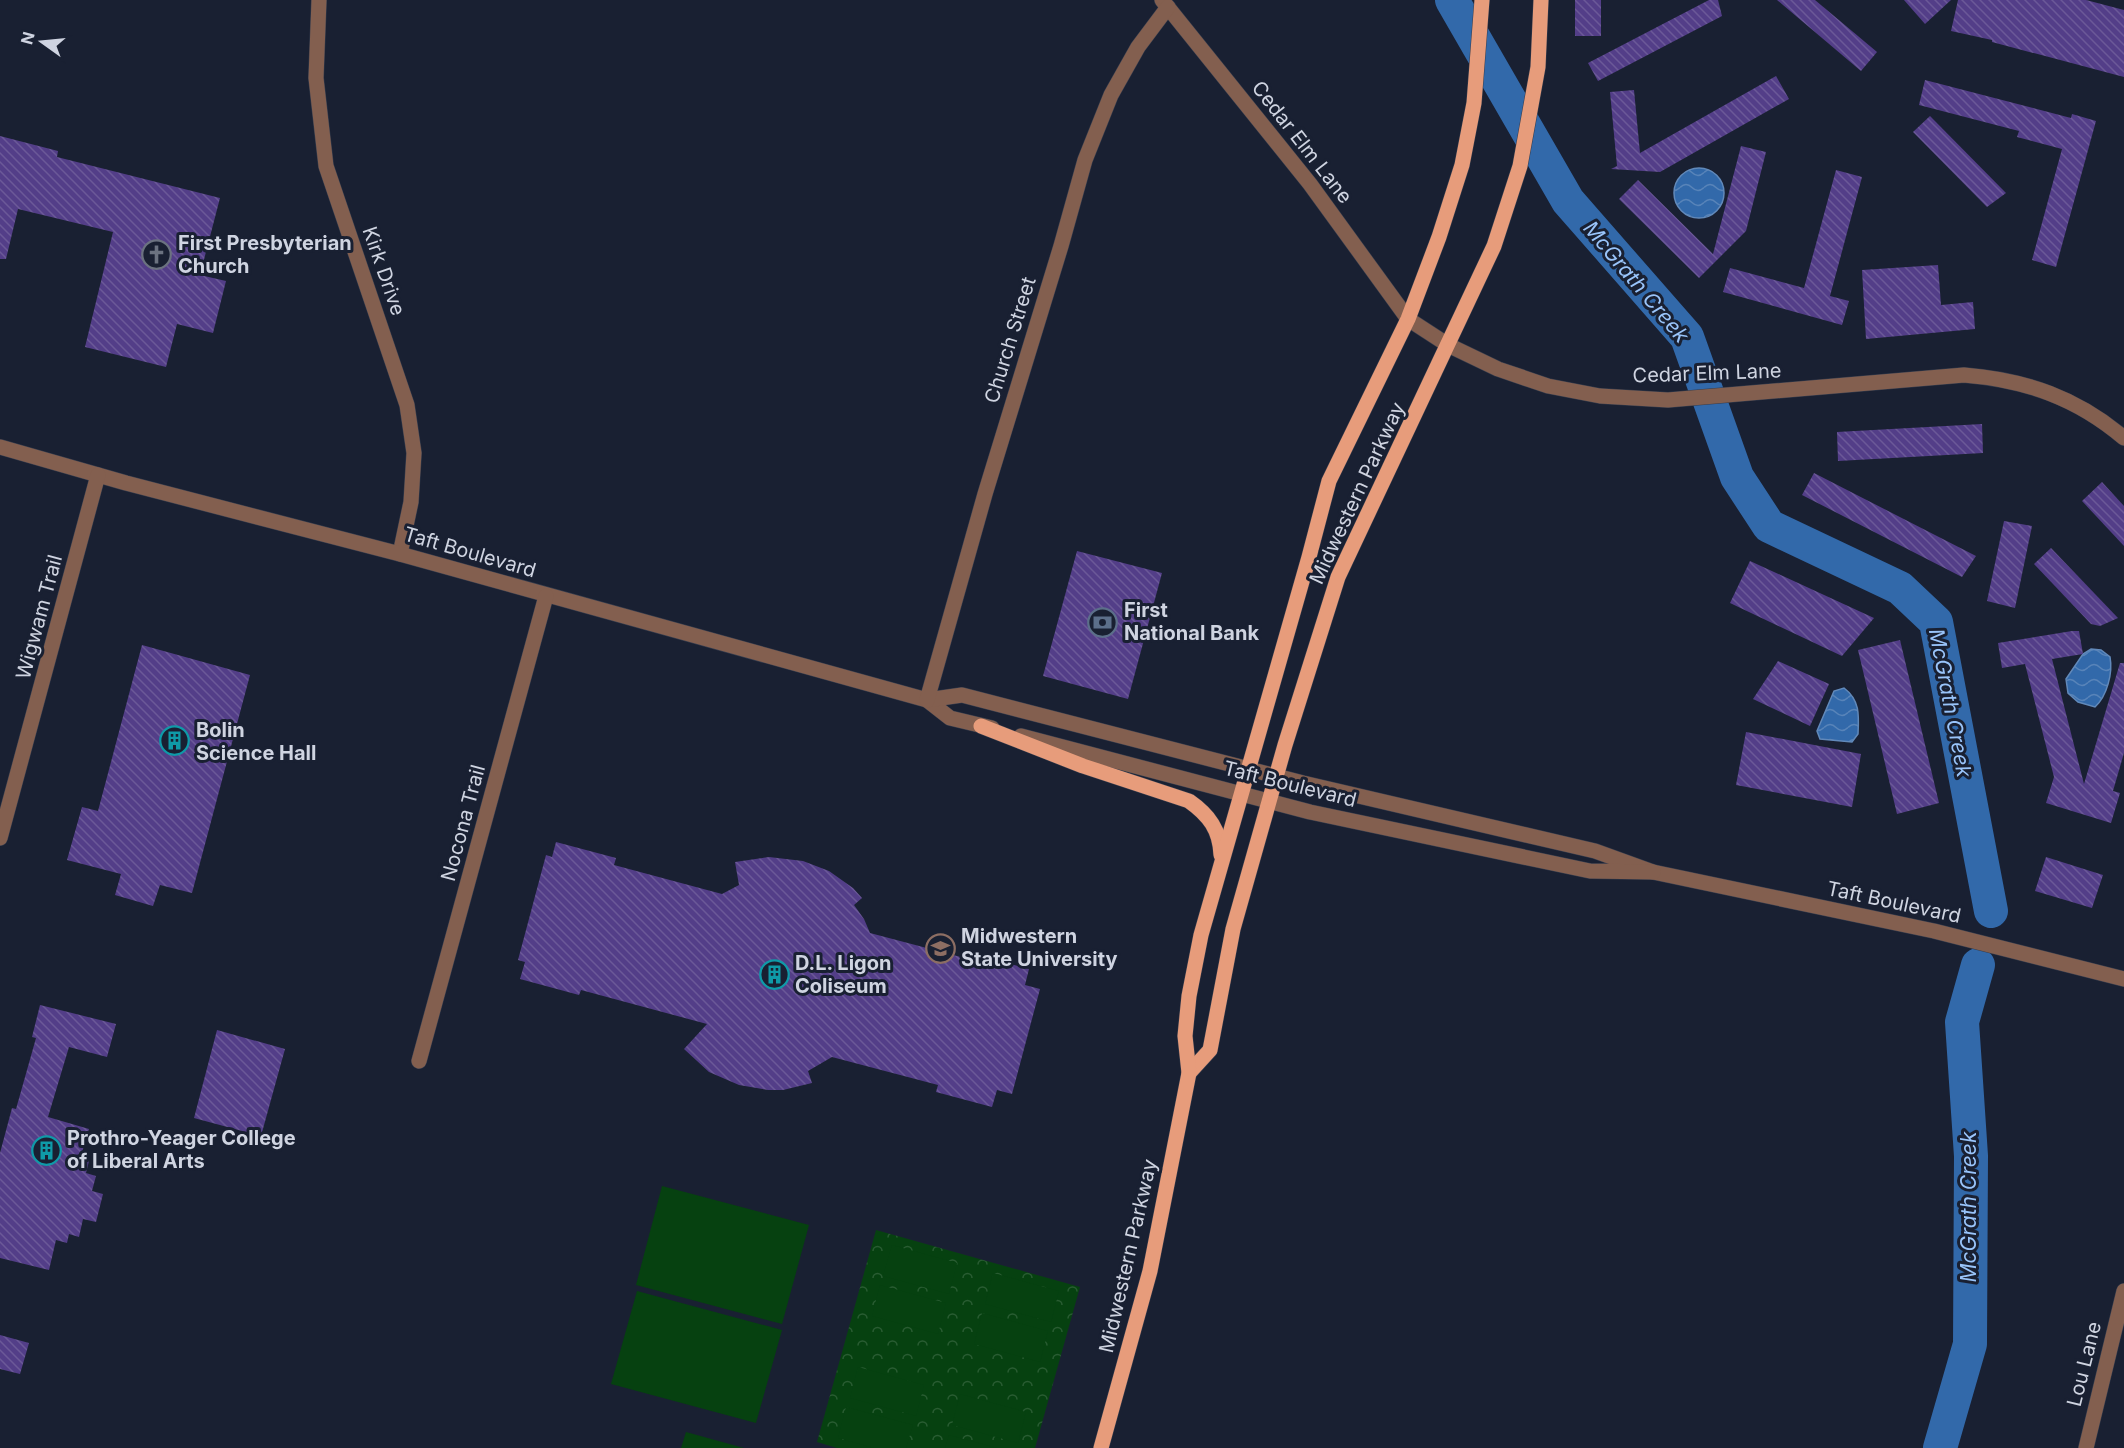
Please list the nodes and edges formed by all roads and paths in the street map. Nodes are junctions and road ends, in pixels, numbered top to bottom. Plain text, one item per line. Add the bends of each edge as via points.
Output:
1 (320, 0) edge
2 (1541, 0) edge
3 (1165, 3) edge
4 (1482, 8) edge
5 (1408, 319) junction
6 (1448, 345) junction
7 (2124, 438) edge
8 (0, 447) edge
9 (98, 475) junction
10 (400, 554) junction
11 (546, 596) junction
12 (927, 700) junction
13 (981, 726) junction
14 (1247, 769) junction
15 (1276, 776) junction
16 (1240, 793) junction
17 (1269, 801) junction
18 (0, 838) edge
19 (1221, 862) junction
20 (1653, 872) junction
21 (2124, 979) edge
22 (419, 1061) dead end
23 (1189, 1073) junction
24 (2124, 1291) edge
25 (1101, 1448) edge
26 (2085, 1448) edge

1 - 10 street, Kirk Drive via 316,78 326,166 407,405 414,453 411,502
2 - 6 main road, Midwestern Parkway via 1538,67 1520,166 1494,246
3 - 5 street, Cedar Elm Lane via 1310,184
3 - 12 street, Church Street via 1112,95 1085,160
4 - 5 main road, Midwestern Parkway via 1474,103 1461,165
5 - 6 street, Cedar Elm Lane
5 - 14 main road, Midwestern Parkway via 1329,481
6 - 7 street, Cedar Elm Lane via 1505,372 1548,386 1600,396 1690,399 1964,375 1988,377 2047,392 2077,406
6 - 15 main road, Midwestern Parkway via 1338,577
8 - 9 street, Taft Boulevard
9 - 10 street, Taft Boulevard
9 - 18 street, Wigwam Trail
10 - 11 street, Taft Boulevard
11 - 12 street, Taft Boulevard
11 - 22 street, Nocona Trail
12 - 13 street, Taft Boulevard via 950,717
12 - 14 street, Taft Boulevard via 962,695
13 - 16 street, Taft Boulevard
13 - 19 main road via 1189,801 1215,826
14 - 15 street, Taft Boulevard
14 - 16 main road, Midwestern Parkway
15 - 17 main road, Midwestern Parkway
15 - 20 street, Taft Boulevard via 1595,851
16 - 17 street, Taft Boulevard
16 - 19 main road, Midwestern Parkway
17 - 20 street, Taft Boulevard via 1590,871
17 - 23 main road, Midwestern Parkway via 1233,929 1210,1050
19 - 23 main road, Midwestern Parkway via 1189,996 1185,1036
20 - 21 street, Taft Boulevard via 1934,931
23 - 25 main road, Midwestern Parkway via 1150,1271
24 - 26 street, Lou Lane

